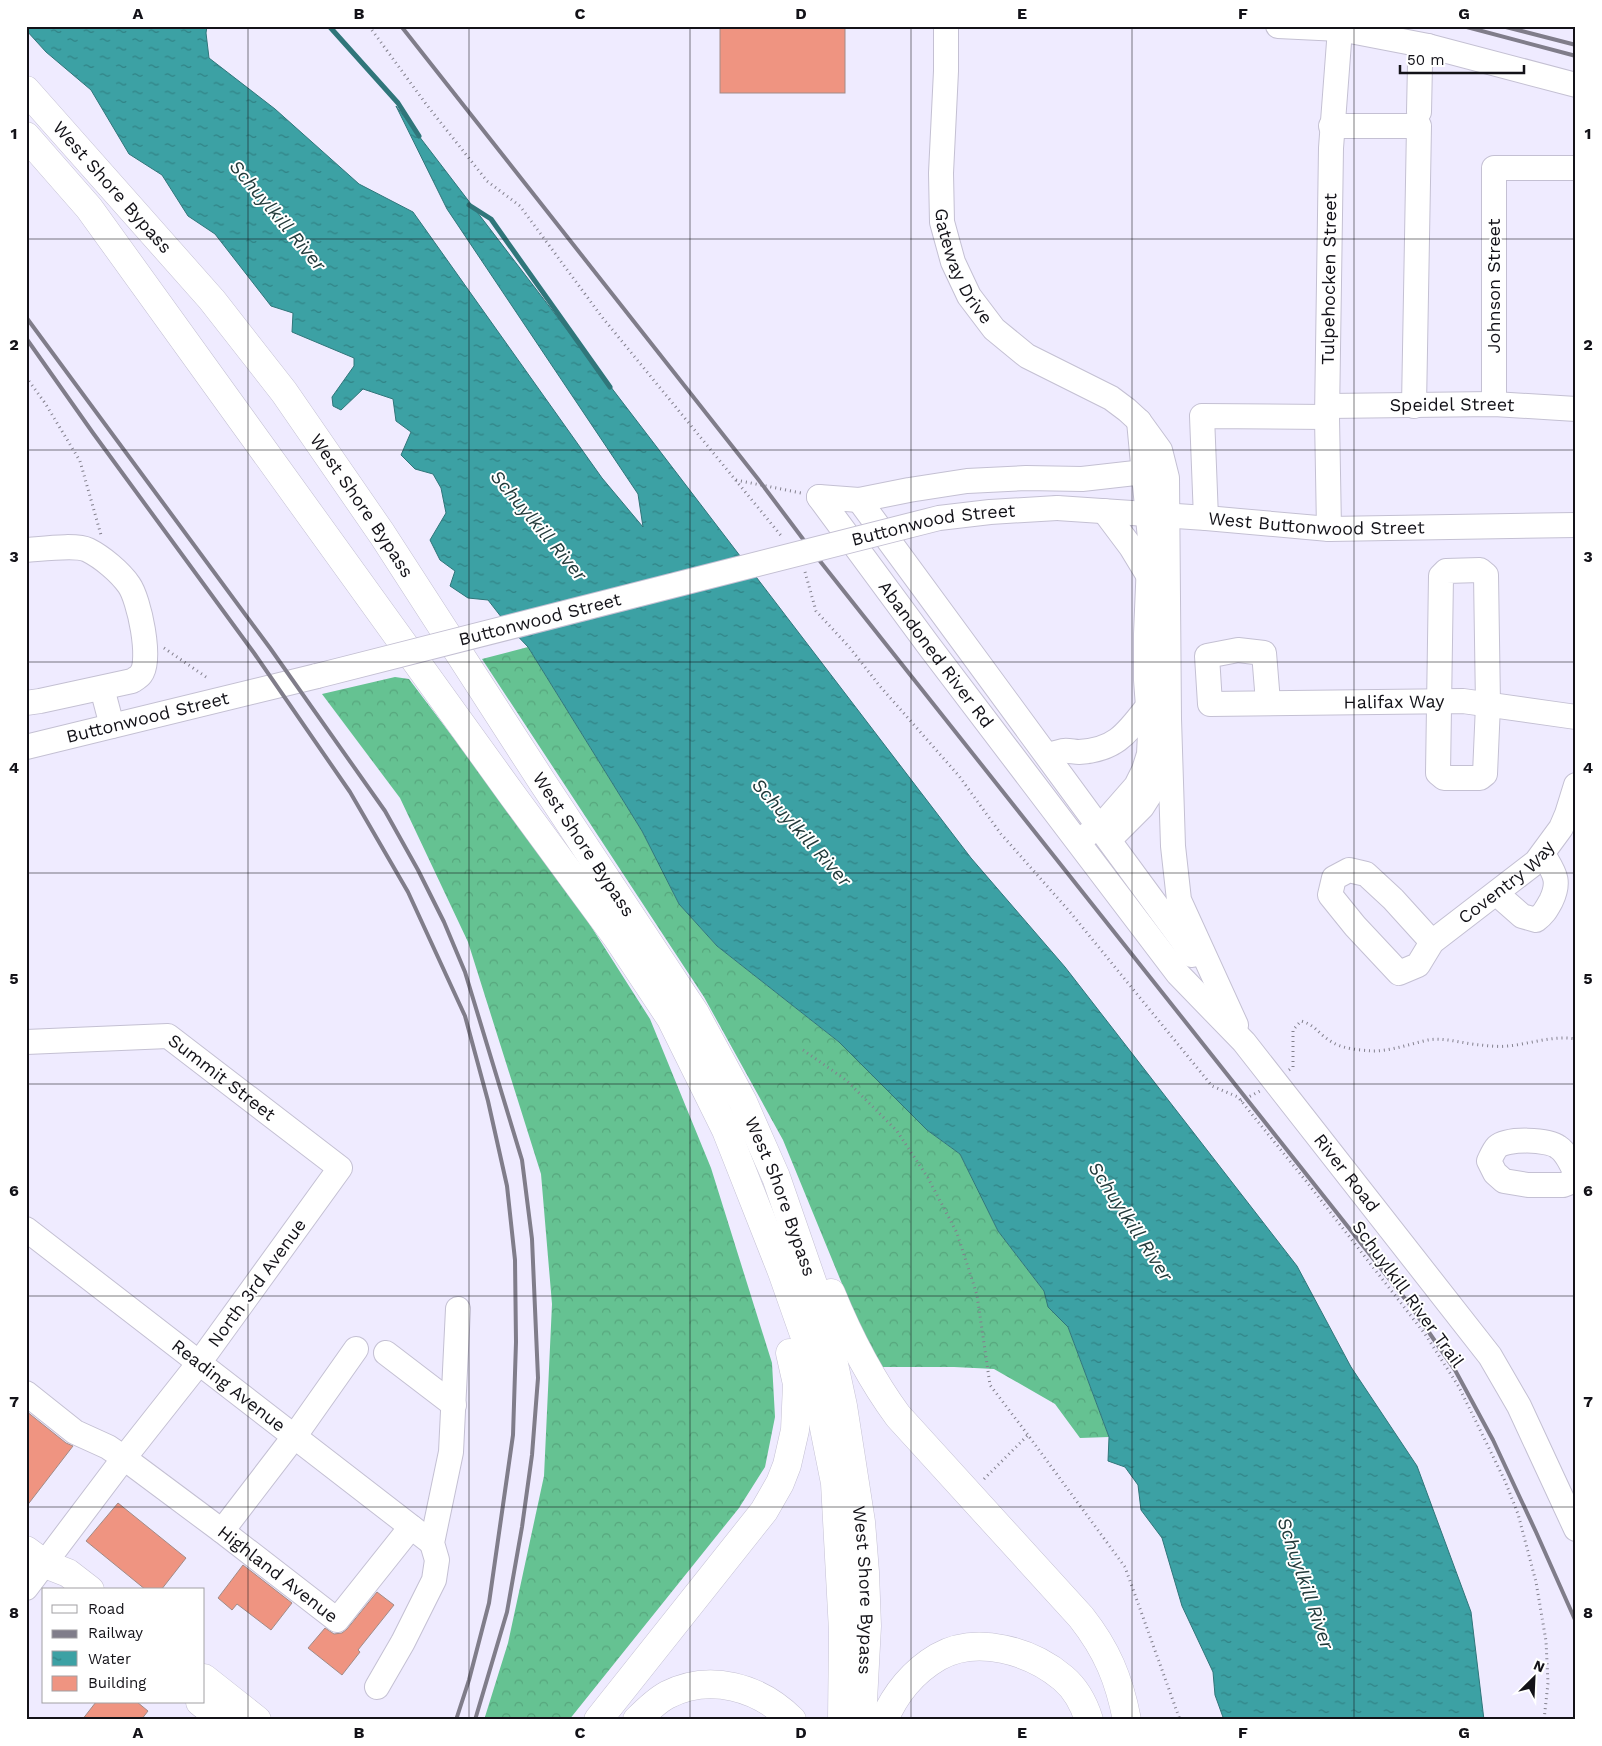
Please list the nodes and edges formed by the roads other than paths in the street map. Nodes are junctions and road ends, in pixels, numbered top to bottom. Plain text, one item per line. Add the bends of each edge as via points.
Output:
1 (946, 26) edge
2 (1278, 26) edge
3 (1340, 29) junction
4 (1428, 46) junction
5 (1576, 85) edge
6 (26, 90) edge
7 (1418, 112) dead end
8 (1331, 126) junction
9 (26, 136) edge
10 (1576, 168) edge
11 (1494, 404) junction
12 (1414, 406) junction
13 (1576, 409) edge
14 (1328, 412) junction
15 (1139, 421) junction
16 (1144, 472) junction
17 (859, 500) junction
18 (1057, 508) joint
19 (1104, 512) junction
20 (1157, 515) junction
21 (1202, 517) junction
22 (1576, 525) edge
23 (1330, 529) junction
24 (26, 550) edge
25 (1158, 571) junction
26 (102, 688) junction
27 (1439, 701) junction
28 (1268, 702) junction
29 (26, 703) edge
30 (1488, 705) junction
31 (1148, 706) junction
32 (1576, 717) edge
33 (112, 726) junction
34 (26, 747) edge
35 (1170, 750) junction
36 (1048, 755) junction
37 (1576, 785) edge
38 (1104, 832) junction
39 (1083, 849) junction
40 (1543, 854) junction
41 (1498, 894) junction
42 (1432, 942) junction
43 (26, 1042) edge
44 (1244, 1042) junction
45 (340, 1168) joint
46 (1576, 1174) edge
47 (1576, 1180) edge
48 (781, 1191) junction
49 (26, 1229) edge
50 (782, 1272) junction
51 (458, 1309) dead end
52 (356, 1349) dead end
53 (386, 1353) dead end
54 (199, 1363) junction
55 (26, 1393) edge
56 (454, 1405) junction
57 (294, 1437) junction
58 (124, 1458) junction
59 (410, 1527) junction
60 (1576, 1529) edge
61 (222, 1531) junction
62 (432, 1543) junction
63 (36, 1557) edge
64 (26, 1588) edge
65 (55, 1588) edge
66 (88, 1588) edge
67 (205, 1679) edge
68 (377, 1687) dead end
69 (205, 1704) edge
70 (240, 1717) edge
71 (598, 1720) edge
72 (637, 1720) edge
73 (792, 1720) edge
74 (842, 1720) edge
75 (862, 1720) edge
76 (884, 1720) edge
77 (1089, 1720) edge
78 (1127, 1720) edge

1 - 15 street, Gateway Drive via 942,222 953,262 969,296 994,329 1027,356 1111,398
2 - 3 street
3 - 4 street
3 - 8 street, Tulpehocken Street
4 - 5 street
4 - 7 street via 1420,64
6 - 48 main road, West Shore Bypass via 212,300 284,392 382,534 695,1013 743,1102
8 - 12 street via 1419,126
8 - 14 street, Tulpehocken Street
9 - 50 main road, West Shore Bypass via 89,208 618,939 671,1019 726,1130
10 - 11 street, Johnson Street via 1494,168
11 - 12 street, Speidel Street
11 - 13 street, Speidel Street
12 - 14 street, Speidel Street
14 - 21 street, Speidel Street via 1202,416
14 - 23 street, Tulpehocken Street
15 - 16 street
15 - 20 street, Gateway Drive via 1160,450 1167,478
16 - 17 street via 1082,479 967,481
16 - 20 street
17 - 36 street, Abandoned River Rd
17 - 39 street, Abandoned River Rd via 819,497
18 - 19 street, West Buttonwood Street
18 - 33 street, Buttonwood Street, bridge via 939,518
19 - 20 street, West Buttonwood Street
19 - 25 street via 1130,547
20 - 21 street, West Buttonwood Street
20 - 25 street
21 - 23 street, West Buttonwood Street
21 - 25 street
22 - 23 street, West Buttonwood Street
24 - 26 street via 86,549 111,566 129,584 136,597 144,635 141,674 132,681
25 - 31 street via 1146,634
25 - 35 street
26 - 29 street
26 - 33 street
27 - 28 street, Halifax Way
27 - 30 street, Halifax Way
27 - 30 street via 1438,773 1444,778 1480,778 1484,774
27 - 30 street via 1441,576 1446,570 1480,570 1486,575
28 - 28 street, Halifax Way via 1264,653 1238,650 1207,656 1210,704
30 - 32 street, Halifax Way
31 - 36 street via 1117,742 1099,749
31 - 38 street via 1149,754 1144,770
33 - 34 street, Buttonwood Street
35 - 38 street via 1142,806
35 - 44 street via 1173,846 1180,900
36 - 38 street, Abandoned River Rd
37 - 40 street, Coventry Way via 1567,814
38 - 39 street
38 - 44 street, Abandoned River Rd via 1182,940
39 - 44 street, River Road via 1178,974
40 - 41 street, Coventry Way
40 - 41 street via 1554,873 1557,888 1544,914 1536,920 1522,916
41 - 42 street, Coventry Way
42 - 42 street via 1418,965 1399,973 1330,895 1334,878 1350,870 1366,874
43 - 45 street, Summit Street via 168,1036
44 - 60 street, River Road via 1490,1356 1519,1406
45 - 54 street, North 3rd Avenue
46 - 47 street via 1558,1147 1541,1141 1509,1141 1497,1147 1489,1161 1504,1181 1563,1185
48 - 75 main road, West Shore Bypass via 823,1313 856,1488 867,1626
48 - 78 main road via 805,1230 845,1326 883,1395 898,1416 1093,1632 1115,1674
49 - 54 street, Reading Avenue
50 - 71 main road via 785,1326 797,1384 795,1430 780,1483 764,1511
50 - 74 main road, West Shore Bypass via 807,1343 835,1483 843,1631
51 - 56 street
52 - 57 street
53 - 56 street
54 - 57 street, Reading Avenue
54 - 58 street, North 3rd Avenue
55 - 58 street, Highland Avenue via 75,1432 108,1446
56 - 62 street via 451,1452
57 - 59 street, Reading Avenue
57 - 61 street
58 - 61 street, Highland Avenue
58 - 63 street, North 3rd Avenue
59 - 61 street, Highland Avenue via 337,1620
59 - 62 street, Reading Avenue
62 - 68 street via 437,1560 434,1580
63 - 64 street, North 3rd Avenue
63 - 65 main road
63 - 66 main road via 68,1572
67 - 70 main road
69 - 70 main road
72 - 73 main road via 668,1695 707,1684 748,1690 780,1708
76 - 77 main road via 895,1699 918,1673 943,1655 973,1648 1011,1650 1046,1666 1071,1686

